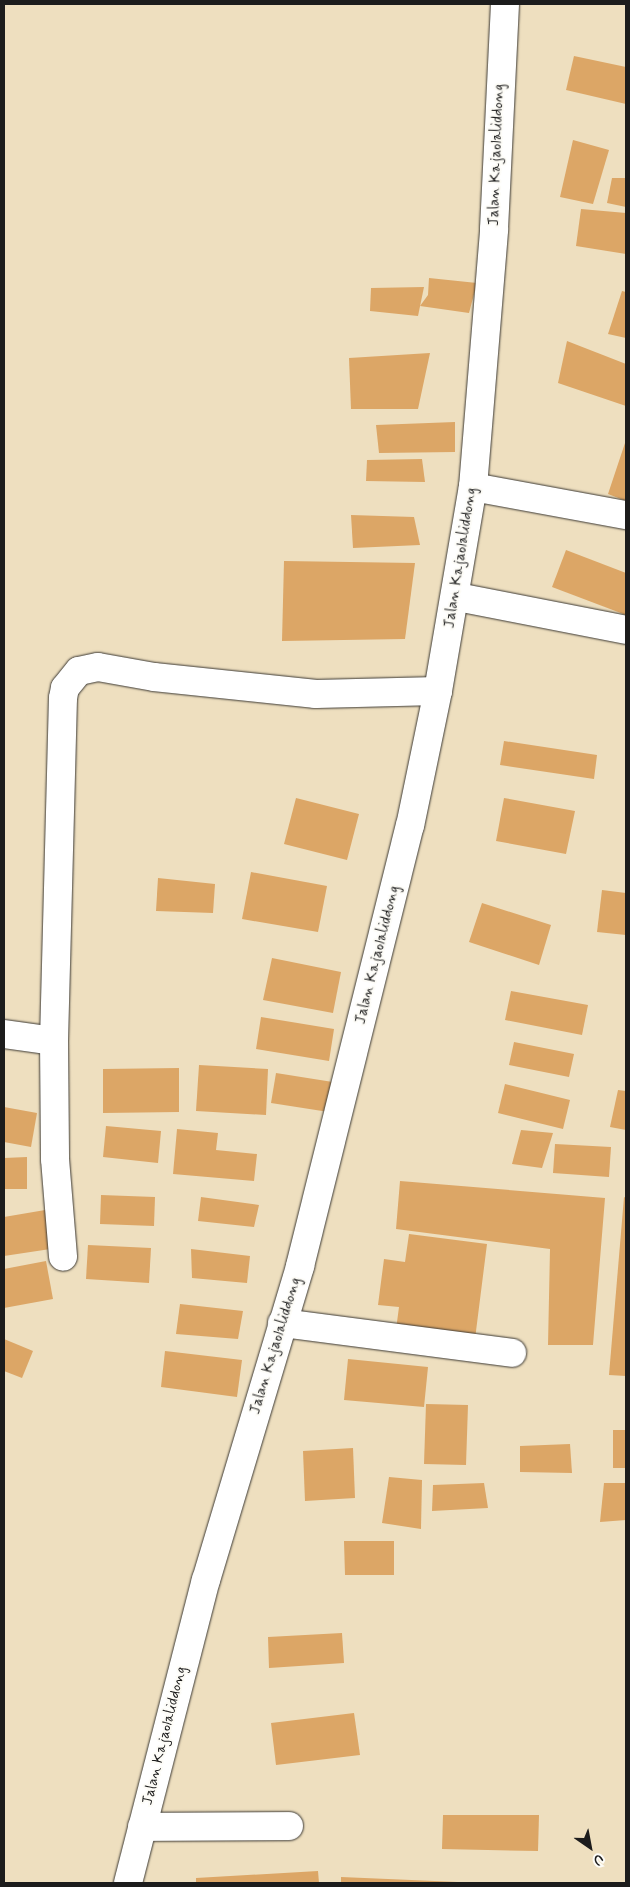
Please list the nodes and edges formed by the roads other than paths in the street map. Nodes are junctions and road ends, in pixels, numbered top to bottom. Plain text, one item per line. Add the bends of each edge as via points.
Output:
1 (504, 4) edge
2 (473, 487) junction
3 (626, 516) edge
4 (457, 597) junction
5 (626, 630) edge
6 (438, 691) junction
7 (4, 1034) edge
8 (54, 1040) junction
9 (64, 1257) dead end
10 (282, 1323) junction
11 (512, 1353) dead end
12 (289, 1826) dead end
13 (142, 1827) junction
14 (128, 1883) edge

1 - 2 street, Jalan Kajaolaliddong via 494,229
2 - 3 street
2 - 4 street, Jalan Kajaolaliddong
4 - 5 street
4 - 6 street, Jalan Kajaolaliddong
6 - 8 street via 297,692 98,667 79,671 63,698
6 - 10 street, Jalan Kajaolaliddong via 410,826 300,1266
7 - 8 street
8 - 9 street via 55,1159
10 - 11 street
10 - 13 street, Jalan Kajaolaliddong via 206,1580
12 - 13 street
13 - 14 street, Jalan Kajaolaliddong

